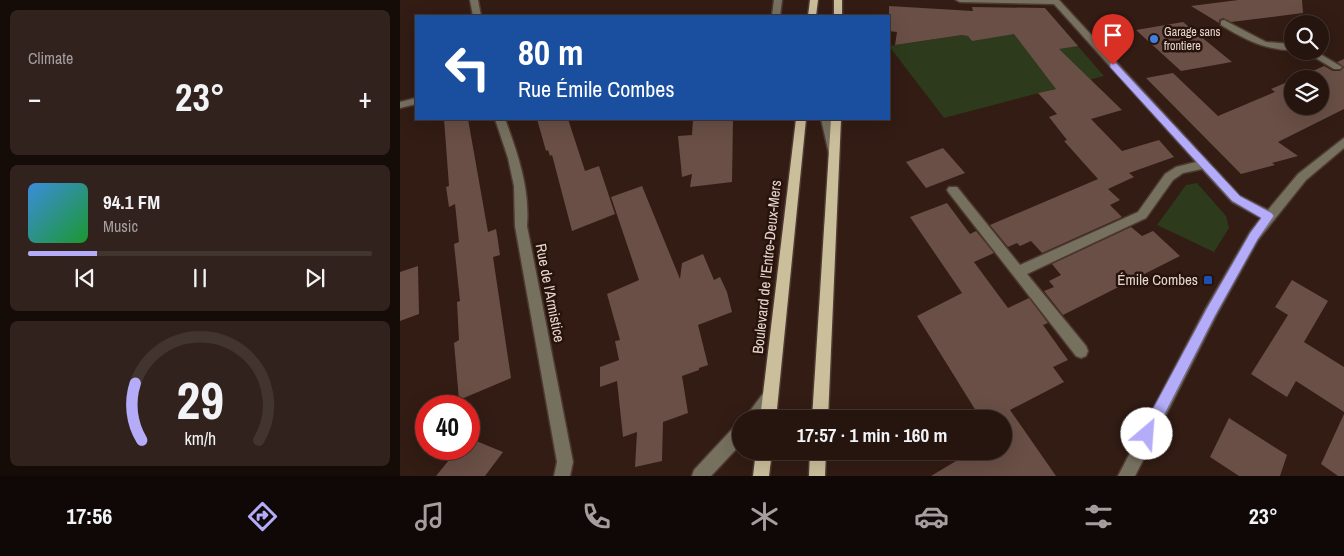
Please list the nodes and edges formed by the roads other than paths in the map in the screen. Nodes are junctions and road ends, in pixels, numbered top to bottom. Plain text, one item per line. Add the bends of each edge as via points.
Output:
1 (474, 0) edge
2 (778, 0) edge
3 (814, 0) edge
4 (838, 0) edge
5 (960, 0) edge
6 (1055, 1) edge
7 (477, 15) edge
8 (776, 15) edge
9 (812, 15) edge
10 (838, 15) edge
11 (1224, 22) dead end
12 (1284, 47) edge
13 (1324, 60) edge
14 (1337, 67) dead end
15 (415, 101) edge
16 (400, 105) edge
17 (500, 120) edge
18 (801, 120) edge
19 (826, 120) edge
20 (836, 120) edge
21 (1344, 142) edge
22 (834, 154) junction
23 (1204, 165) junction
24 (953, 190) dead end
25 (1268, 216) junction
26 (1018, 272) junction
27 (1081, 350) dead end
28 (770, 396) junction
29 (759, 410) edge
30 (769, 410) edge
31 (820, 410) edge
32 (732, 442) edge
33 (763, 460) edge
34 (818, 460) edge
35 (562, 476) edge
36 (700, 476) edge
37 (761, 476) edge
38 (817, 476) edge
39 (1126, 476) edge

1 - 7 street
2 - 8 street
3 - 9 main road
4 - 10 main road
5 - 6 street
6 - 23 street
11 - 12 street via 1256,42
13 - 14 street
15 - 16 street
17 - 35 street, Rue de l'Armistice via 507,135 524,209 521,226 565,462
18 - 28 main road, Boulevard de l'Entre-Deux-Mers
19 - 22 street
20 - 22 main road
21 - 25 street via 1302,177
22 - 31 main road
23 - 25 street via 1236,199
23 - 26 street via 1174,173 1142,214
24 - 26 street
25 - 39 street via 1211,312
26 - 27 street
28 - 29 street
28 - 30 main road, Boulevard de l'Entre-Deux-Mers
32 - 36 street
33 - 37 main road
34 - 38 main road

